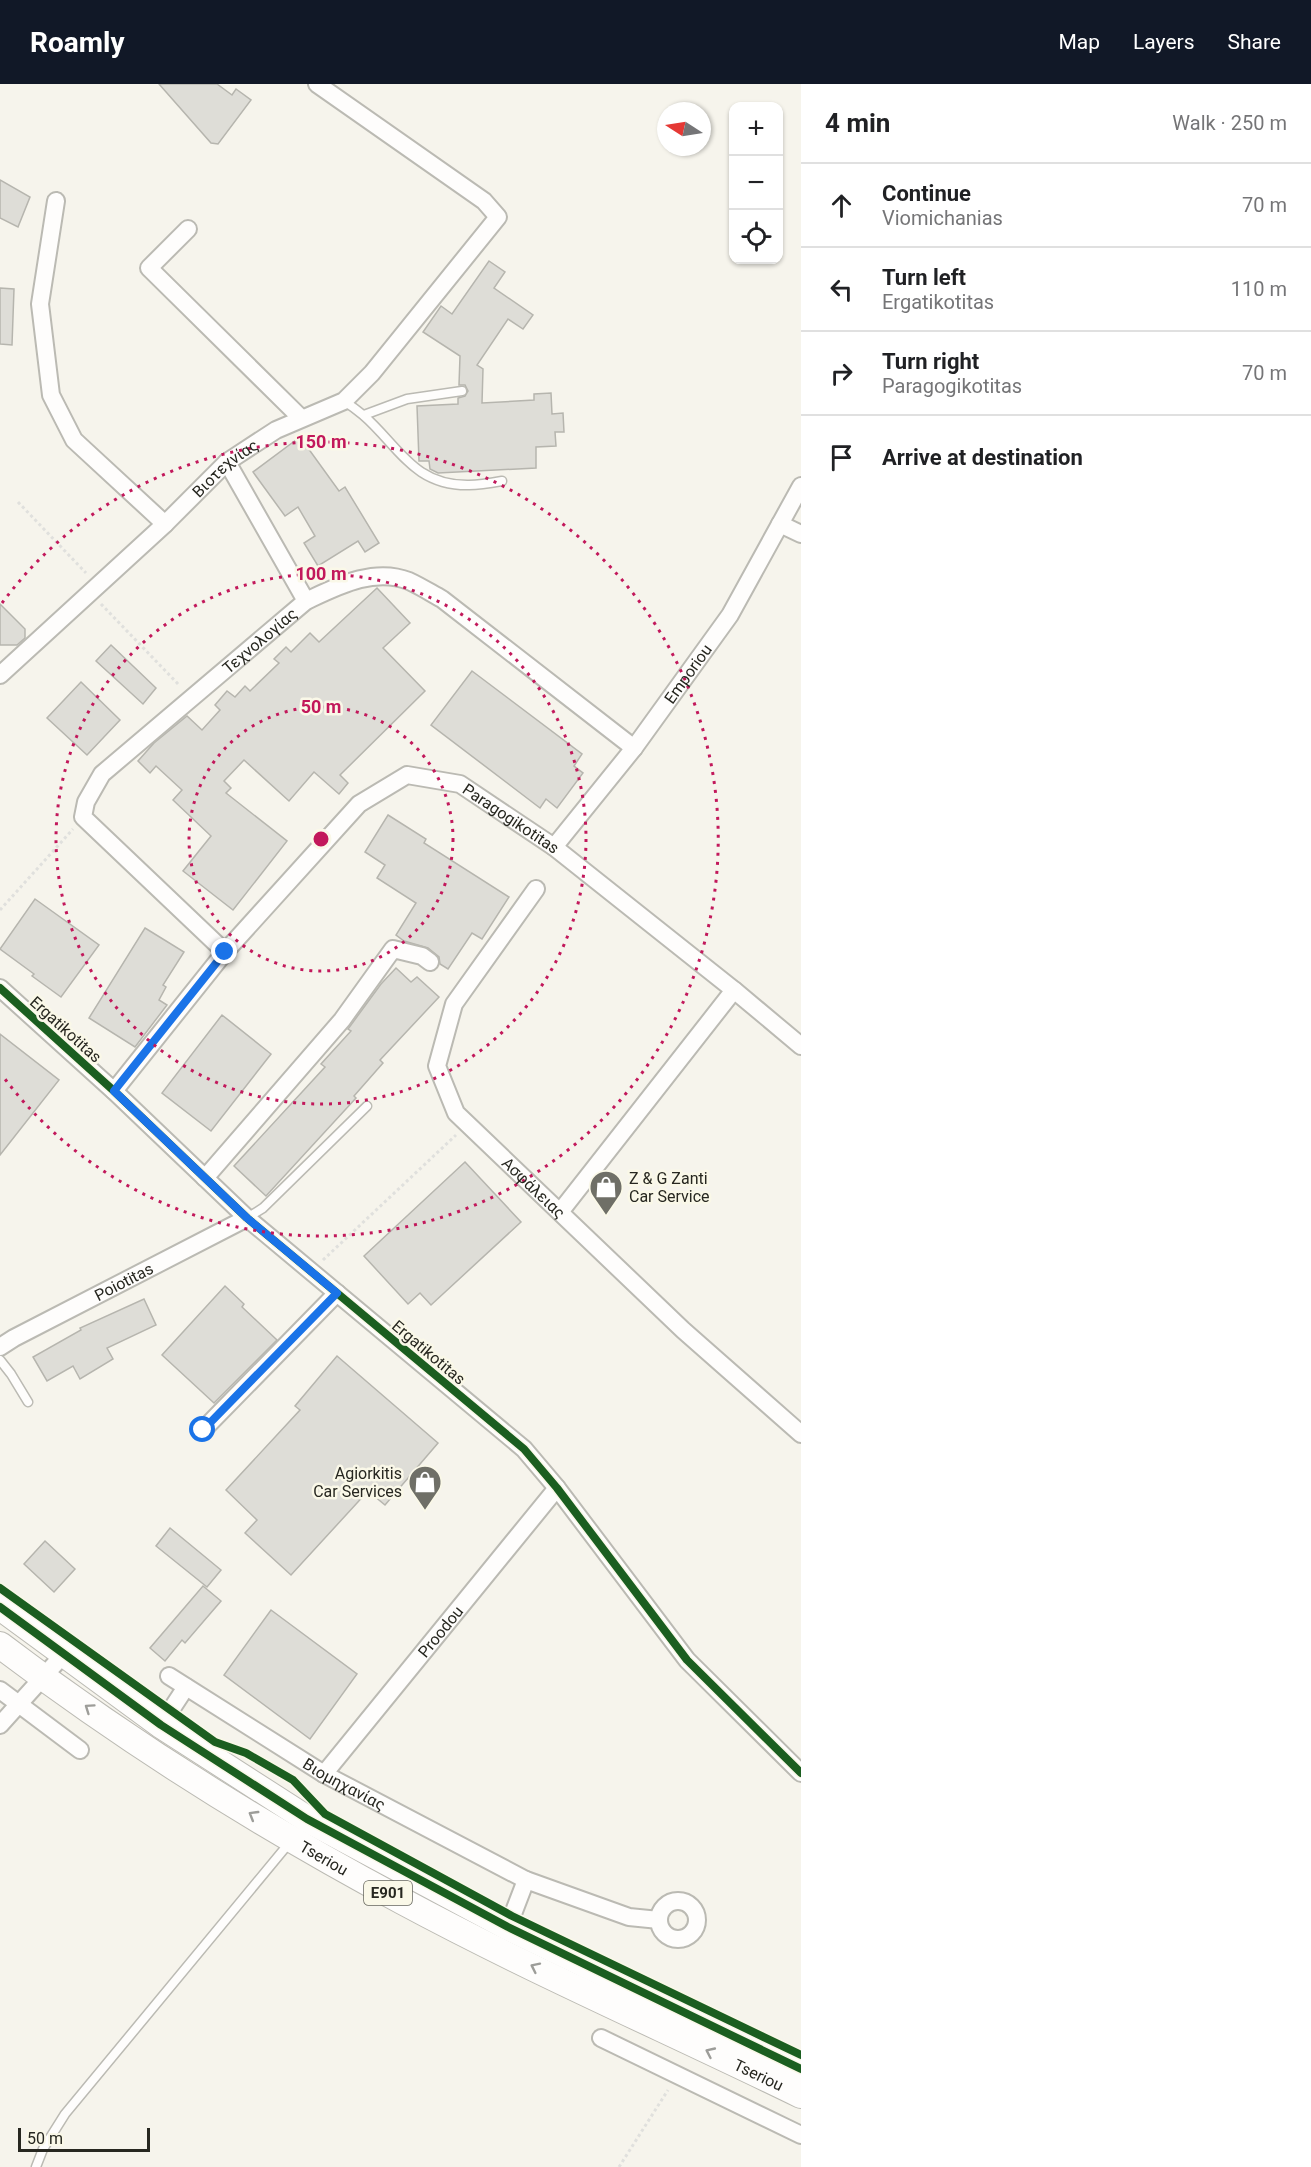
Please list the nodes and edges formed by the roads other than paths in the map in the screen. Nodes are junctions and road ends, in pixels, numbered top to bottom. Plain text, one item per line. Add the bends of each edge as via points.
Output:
1 (317, 84) edge
2 (56, 201) dead end
3 (188, 229) dead end
4 (462, 391) dead end
5 (344, 401) junction
6 (364, 415) junction
7 (301, 418) junction
8 (227, 462) junction
9 (502, 481) dead end
10 (801, 486) edge
11 (165, 524) junction
12 (780, 524) junction
13 (801, 534) edge
14 (306, 601) junction
15 (0, 675) edge
16 (634, 748) junction
17 (554, 847) junction
18 (536, 889) dead end
19 (225, 952) junction
20 (430, 962) dead end
21 (0, 988) edge
22 (734, 990) junction
23 (801, 1046) edge
24 (114, 1091) junction
25 (368, 1106) dead end
26 (205, 1178) junction
27 (560, 1212) junction
28 (247, 1218) junction
29 (337, 1293) junction
30 (0, 1347) edge
31 (0, 1360) edge
32 (28, 1402) dead end
33 (203, 1430) dead end
34 (801, 1434) edge
35 (557, 1488) junction
36 (0, 1607) edge
37 (0, 1645) edge
38 (63, 1655) junction
39 (169, 1676) dead end
40 (44, 1677) junction
41 (186, 1687) junction
42 (0, 1690) edge
43 (19, 1704) junction
44 (0, 1725) edge
45 (161, 1725) junction
46 (80, 1750) dead end
47 (801, 1773) edge
48 (324, 1774) junction
49 (293, 1839) junction
50 (526, 1880) junction
51 (659, 1920) dead end
52 (508, 1927) junction
53 (601, 2038) dead end
54 (801, 2069) edge
55 (801, 2095) edge
56 (801, 2135) edge
57 (36, 2167) edge

1 - 5 street, Βιοτεχνίας via 484,201 498,217 372,373
2 - 11 street via 40,304 51,395 74,440
3 - 7 street via 149,268
4 - 6 lane via 407,399
5 - 6 lane
5 - 7 street, Βιοτεχνίας
6 - 9 lane via 402,458 427,475 453,484
7 - 8 street, Βιοτεχνίας
8 - 11 street, Βιοτεχνίας
8 - 14 street
10 - 12 street, Emporiou
11 - 15 street, Βιοτεχνίας
12 - 13 street
12 - 16 street, Emporiou via 730,615
14 - 16 street, Τεχνολογίας via 340,585 378,575 408,581 442,599
14 - 19 street, Τεχνολογίας via 102,774 86,802 83,817
16 - 17 street, Emporiou
17 - 19 street, Paragogikotitas via 460,783 407,775 359,804
17 - 22 street, Paragogikotitas
18 - 27 street, Ασφάλειας via 454,1004 437,1066 456,1113
19 - 24 street, Paragogikotitas
20 - 26 street via 422,956 393,949 342,1020
21 - 24 street, Ergatikotitas
22 - 23 street, Paragogikotitas
22 - 27 street
24 - 26 street, Ergatikotitas
25 - 28 lane via 263,1208
26 - 28 street, Ergatikotitas
27 - 34 street, Ασφάλειας via 683,1330
28 - 29 street, Ergatikotitas
28 - 30 street, Poiotitas
29 - 33 street
29 - 35 street, Ergatikotitas via 524,1449
31 - 32 lane
35 - 47 street, Ergatikotitas via 687,1660
35 - 48 street, Proodou
36 - 38 main road, Tseriou / E901
37 - 40 main road, Tseriou / E901
38 - 40 street
38 - 45 main road, Tseriou / E901
39 - 41 street, Βιομηχανίας
40 - 43 street
49 -> 40 main road, Tseriou / E901 via 145,1747
41 - 45 street
41 - 48 street, Βιομηχανίας
42 - 43 street
43 - 44 street
43 - 46 street
45 - 52 main road, Tseriou / E901 via 307,1819
48 - 50 street, Βιομηχανίας
55 -> 49 main road, Tseriou / E901 via 402,1901
49 - 57 lane via 65,2114
50 - 51 street, Βιομηχανίας via 629,1917
50 - 52 street
52 - 54 main road, Tseriou / E901
53 - 56 street

